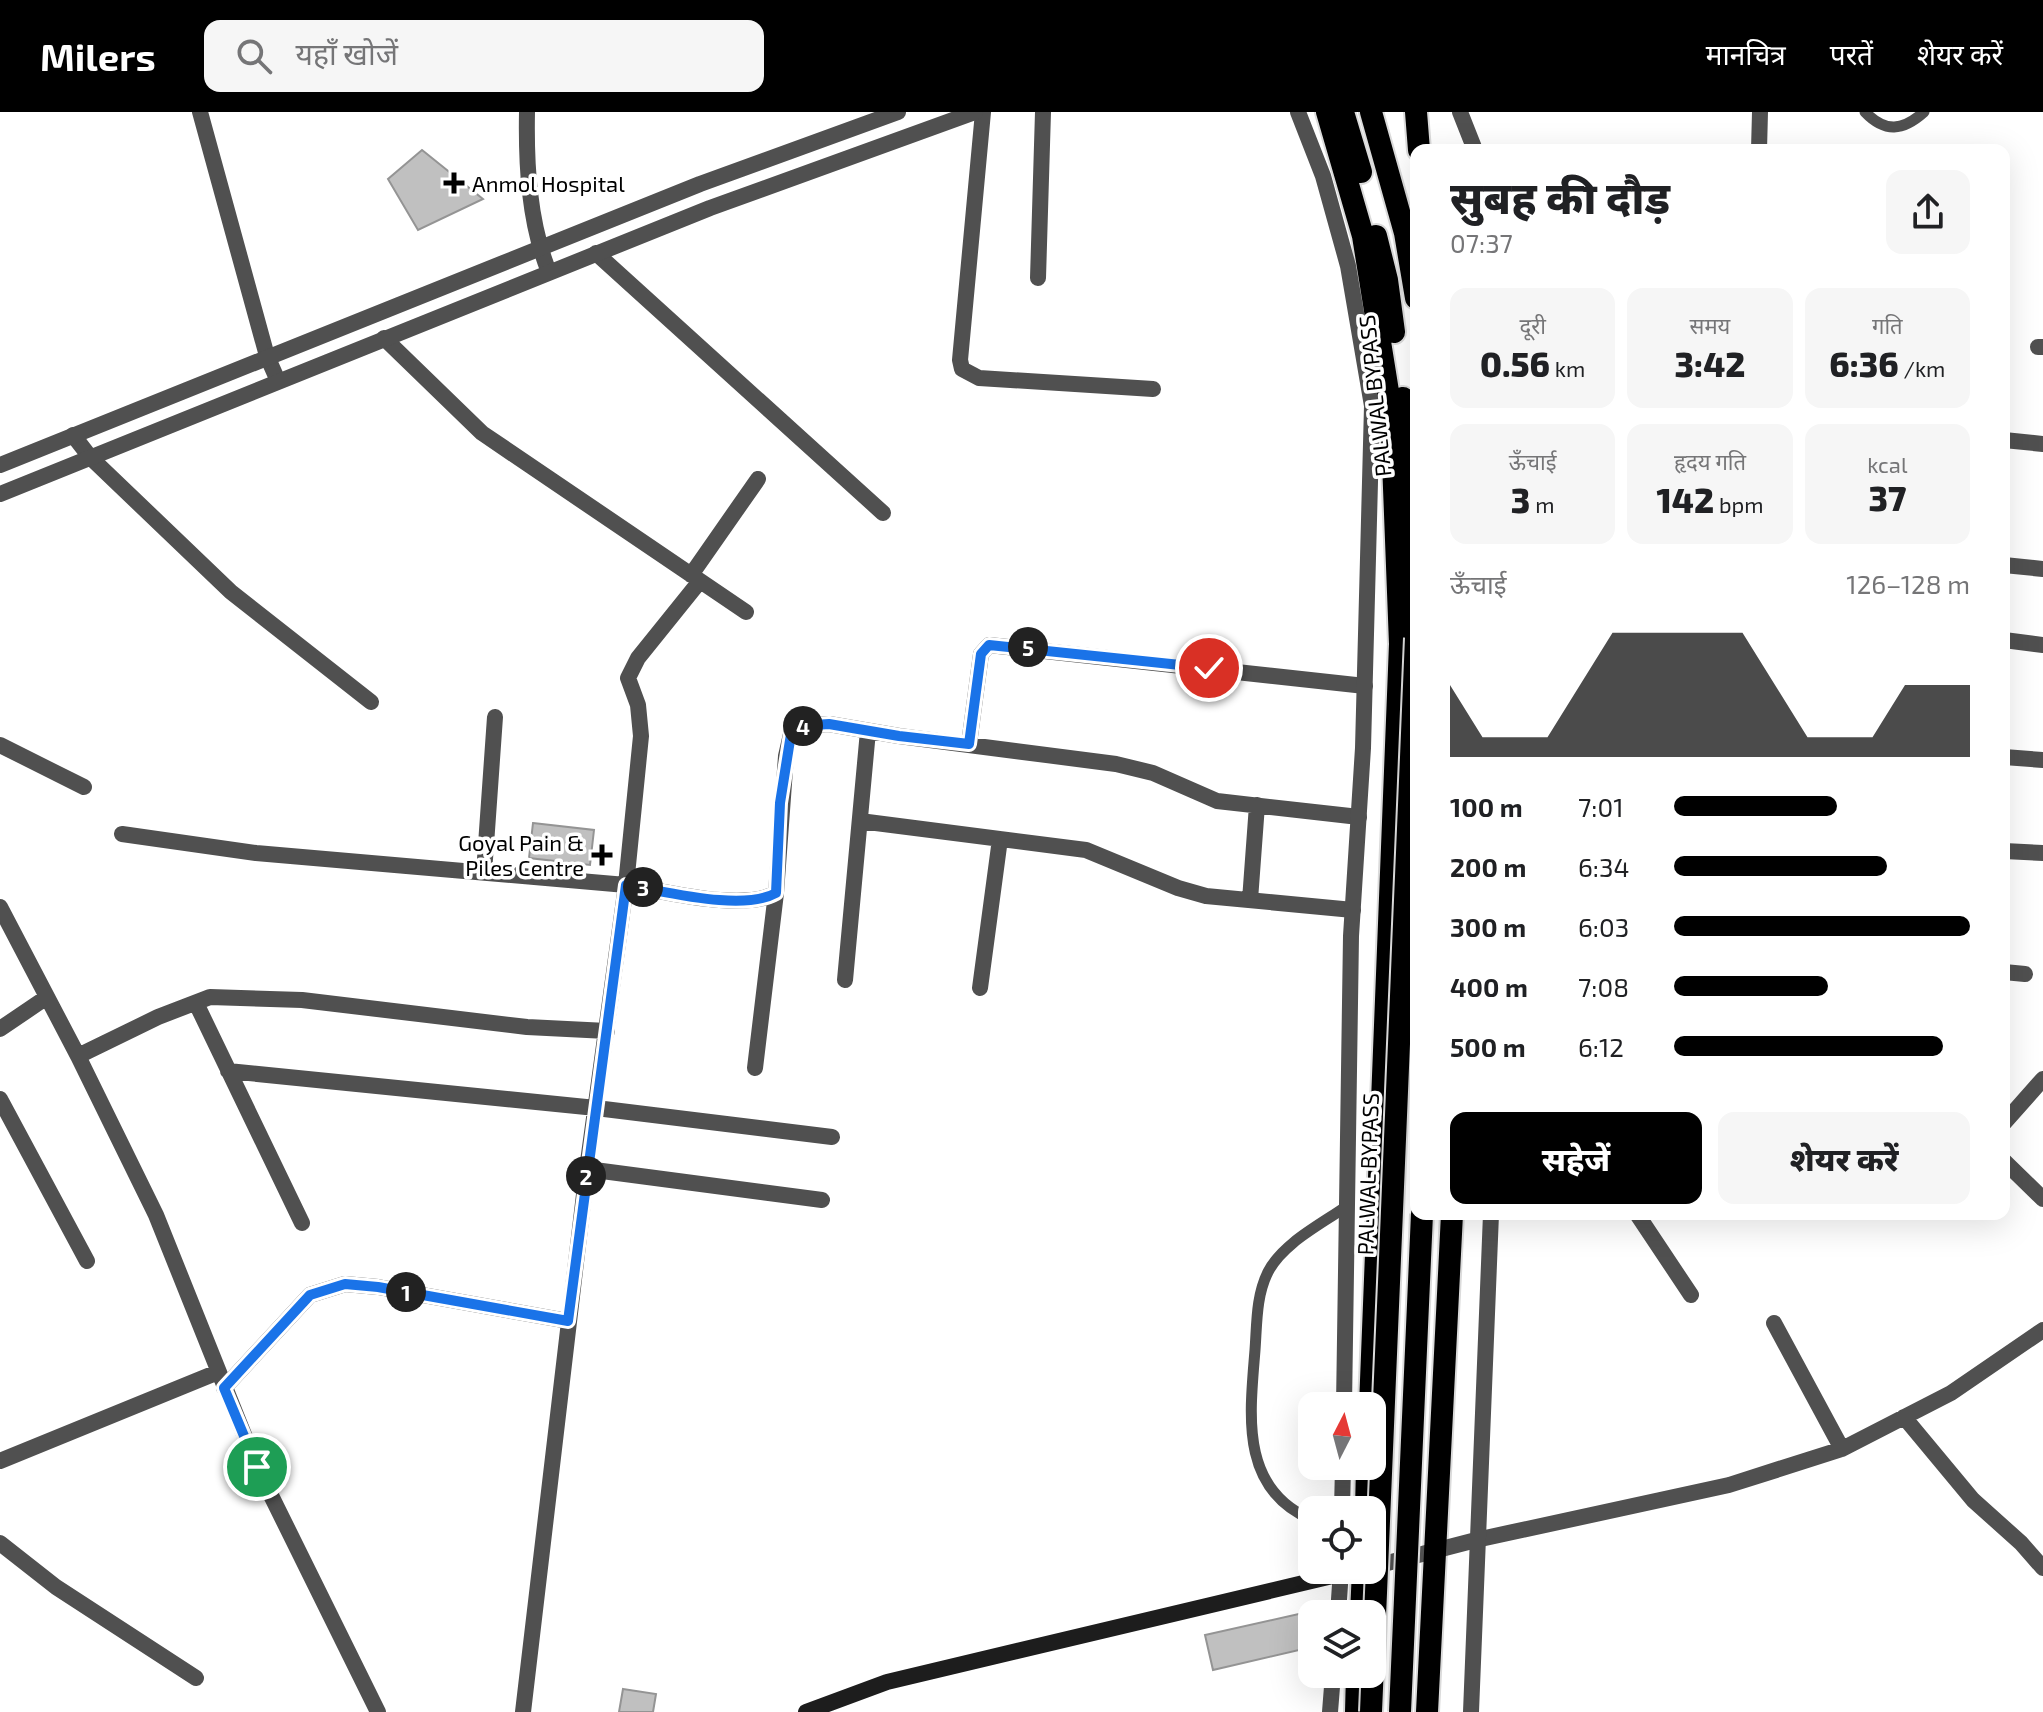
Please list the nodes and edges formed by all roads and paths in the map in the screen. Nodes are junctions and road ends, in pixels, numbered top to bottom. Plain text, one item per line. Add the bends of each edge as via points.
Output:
1 (200, 112) edge
2 (527, 112) edge
3 (898, 112) edge
4 (975, 112) edge
5 (983, 112) edge
6 (1043, 112) edge
7 (1298, 112) edge
8 (1327, 112) edge
9 (1343, 112) edge
10 (1371, 112) edge
11 (1416, 112) edge
12 (1460, 112) edge
13 (1760, 112) edge
14 (1865, 112) edge
15 (1924, 112) edge
16 (1419, 144) edge
17 (1473, 144) edge
18 (1759, 144) edge
19 (539, 248) junction
20 (596, 253) junction
21 (1410, 263) edge
22 (549, 272) junction
23 (1038, 278) dead end
24 (384, 338) junction
25 (267, 356) junction
26 (278, 381) junction
27 (1153, 389) dead end
28 (73, 435) junction
29 (2010, 441) edge
30 (2043, 444) edge
31 (90, 457) junction
32 (0, 465) edge
33 (1410, 473) edge
34 (758, 479) dead end
35 (0, 494) edge
36 (883, 513) dead end
37 (2010, 566) edge
38 (2043, 569) edge
39 (696, 578) junction
40 (746, 612) dead end
41 (2010, 641) edge
42 (2043, 645) edge
43 (1365, 686) junction
44 (371, 702) dead end
45 (495, 717) dead end
46 (868, 731) junction
47 (1410, 736) edge
48 (969, 744) junction
49 (0, 745) edge
50 (2010, 757) edge
51 (2043, 760) edge
52 (84, 787) dead end
53 (1257, 805) junction
54 (1359, 817) junction
55 (860, 821) junction
56 (122, 834) dead end
57 (1000, 839) junction
58 (2010, 851) edge
59 (2043, 853) edge
60 (484, 873) junction
61 (626, 885) junction
62 (776, 893) junction
63 (1250, 900) junction
64 (0, 907) edge
65 (1353, 910) junction
66 (2010, 973) edge
67 (2025, 974) dead end
68 (845, 980) dead end
69 (980, 988) dead end
70 (47, 997) junction
71 (196, 1003) junction
72 (0, 1029) edge
73 (607, 1031) junction
74 (78, 1056) junction
75 (755, 1068) dead end
76 (228, 1071) junction
77 (2043, 1079) edge
78 (0, 1099) edge
79 (596, 1108) junction
80 (2010, 1116) edge
81 (832, 1137) dead end
82 (2010, 1167) edge
83 (587, 1169) junction
84 (2043, 1199) edge
85 (822, 1200) dead end
86 (1347, 1206) junction
87 (1422, 1220) edge
88 (1452, 1220) edge
89 (1491, 1220) edge
90 (1641, 1220) edge
91 (302, 1223) dead end
92 (87, 1261) dead end
93 (1691, 1295) dead end
94 (568, 1321) junction
95 (1774, 1323) dead end
96 (2043, 1330) edge
97 (221, 1380) junction
98 (1344, 1392) edge
99 (1371, 1392) edge
100 (1904, 1417) junction
101 (1842, 1449) junction
102 (0, 1461) edge
103 (1363, 1496) edge
104 (1298, 1514) edge
105 (1476, 1540) junction
106 (0, 1543) edge
107 (1434, 1551) junction
108 (1386, 1563) edge
109 (2043, 1568) edge
110 (1298, 1584) edge
111 (1360, 1584) edge
112 (196, 1678) dead end
113 (1332, 1688) edge
114 (1357, 1688) edge
115 (378, 1712) edge
116 (523, 1712) edge
117 (806, 1712) edge
118 (1330, 1712) edge
119 (1356, 1712) edge
120 (1371, 1712) edge
121 (1400, 1712) edge
122 (1427, 1712) edge
123 (1471, 1712) edge

1 - 25 street
2 - 19 street
3 - 19 street
4 - 20 street
5 - 27 street via 962,369 979,378
6 - 23 street
7 - 43 street via 1323,176 1348,266 1372,406
8 - 99 highway via 1363,236 1391,410 1400,644
9 - 33 highway, PALWAL BYPASS via 1387,280
10 - 21 highway
11 - 16 highway
12 - 17 street
13 - 18 street
14 - 15 lane via 1889,128 1912,123
19 - 22 street
19 - 25 street
20 - 22 street
20 - 36 street
22 - 24 street
24 - 26 street
24 - 39 street via 482,433
25 - 26 street
25 - 28 street
26 - 31 street
28 - 31 street
28 - 32 street
29 - 30 street
31 - 35 street
31 - 44 street via 231,592
34 - 39 street
37 - 38 street
39 - 40 street
39 - 61 street via 628,678 641,736
41 - 42 street
43 - 48 street via 989,645 981,654
43 - 54 street
45 - 60 street
46 - 48 street
46 - 55 street
46 - 62 street via 829,724 800,726 791,734 780,803
47 - 103 highway, PALWAL BYPASS, bridge
48 - 53 street via 1116,764 1153,773 1217,801
49 - 52 street
50 - 51 street
53 - 54 street
53 - 63 street
54 - 65 street
55 - 57 street
55 - 68 street
56 - 60 street via 256,853
57 - 63 street via 1086,850 1178,888
57 - 69 street
58 - 59 street
60 - 61 street
61 - 62 street via 741,900 762,900
61 - 73 street
62 - 75 street
63 - 65 street
64 - 70 street
65 - 86 street
66 - 67 street
70 - 72 street
70 - 74 street
71 - 73 street via 210,997 302,1000 527,1027
71 - 74 street
71 - 76 street
73 - 79 street
74 - 97 street via 156,1215
76 - 79 street
76 - 91 street
77 - 80 street
78 - 92 street
79 - 81 street
79 - 83 street
82 - 84 street
83 - 85 street
83 - 94 street
86 - 98 street
86 - 104 lane via 1279,1254 1260,1290 1250,1412 1256,1459 1273,1493
87 - 121 highway, bridge
88 - 107 highway
89 - 105 street
90 - 93 street
94 - 97 street via 345,1284 310,1295
94 - 116 street
95 - 101 street
96 - 100 street via 1951,1393
97 - 102 street
97 - 115 street via 257,1467
100 - 101 street
100 - 109 street via 1973,1500
101 - 105 street via 1729,1485
105 - 107 street
105 - 123 street
106 - 112 street via 56,1587
107 - 108 street
107 - 122 highway
110 - 117 main road via 887,1682
111 - 120 highway, PALWAL BYPASS, bridge
113 - 118 street
114 - 119 highway

